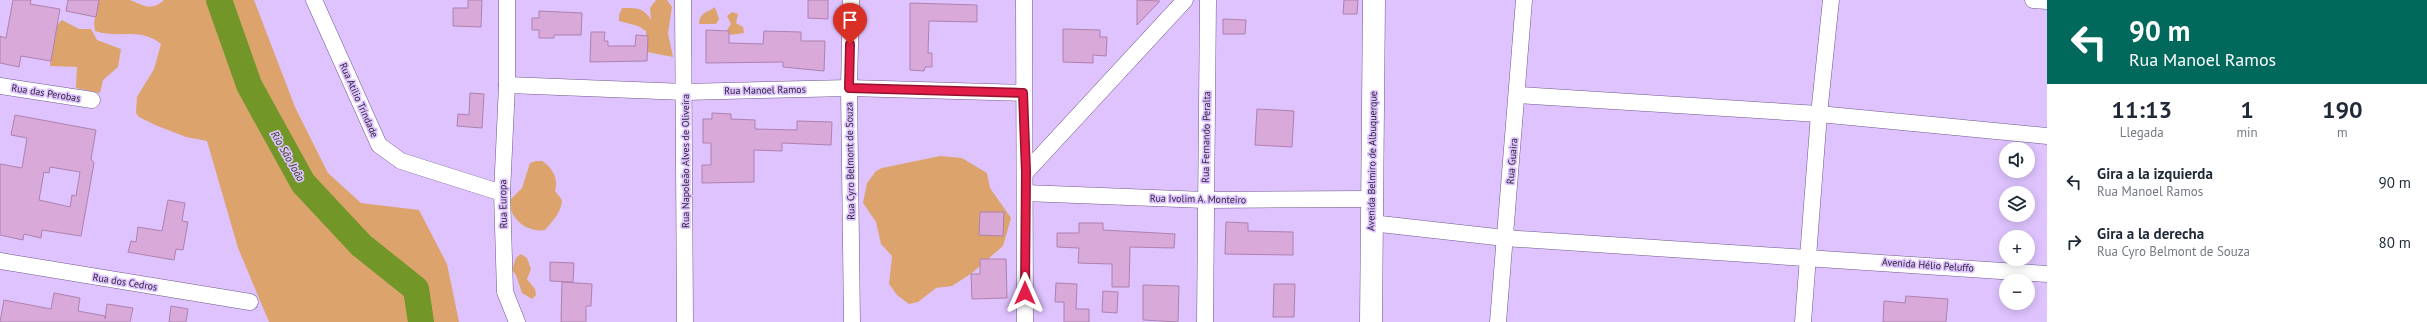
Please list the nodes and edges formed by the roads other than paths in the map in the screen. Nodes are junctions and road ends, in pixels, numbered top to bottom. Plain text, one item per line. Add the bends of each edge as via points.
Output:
1 (314, 0) edge
2 (506, 0) edge
3 (683, 0) edge
4 (851, 0) edge
5 (1024, 0) edge
6 (1185, 0) edge
7 (1208, 0) edge
8 (1374, 0) edge
9 (1524, 0) edge
10 (1831, 0) edge
11 (2034, 0) edge
12 (2047, 1) edge
13 (507, 85) junction
14 (0, 86) edge
15 (849, 88) junction
16 (685, 92) junction
17 (1023, 93) junction
18 (1518, 96) junction
19 (92, 100) dead end
20 (1819, 114) junction
21 (2047, 136) edge
22 (1026, 172) junction
23 (502, 192) junction
24 (1026, 193) junction
25 (1372, 199) junction
26 (1205, 200) junction
27 (1371, 223) junction
28 (1505, 238) junction
29 (1808, 257) junction
30 (0, 261) edge
31 (2047, 274) edge
32 (250, 302) dead end
33 (517, 322) edge
34 (685, 322) edge
35 (852, 322) edge
36 (1025, 322) edge
37 (1205, 322) edge
38 (1371, 322) edge
39 (1498, 322) edge
40 (1803, 322) edge

1 - 23 street, Rua Atilio Trindade via 379,145 401,161
2 - 13 street, Rua Europa
3 - 16 street, Rua Napoleão Alves de Oliveira
4 - 15 street, Rua Cyro Belmont de Souza
5 - 17 street
6 - 22 street
7 - 26 street, Rua Fernando Peralta
8 - 25 main road, Avenida Belmiro de Albuquerque
9 - 18 street, Rua Guaira
10 - 20 street
11 - 12 street
13 - 16 street, Rua Manoel Ramos
13 - 23 street, Rua Europa
14 - 19 street, Rua das Perobas
15 - 16 street, Rua Manoel Ramos
15 - 17 street, Rua Manoel Ramos
15 - 35 street, Rua Cyro Belmont de Souza
16 - 34 street, Rua Napoleão Alves de Oliveira
17 - 22 street
18 - 20 street
18 - 28 street, Rua Guaira
20 - 21 street
20 - 29 street
22 - 24 street
23 - 33 street, Rua Europa via 505,292
24 - 26 street, Rua Ivolim A. Monteiro
24 - 36 street
25 - 26 street, Rua Ivolim A. Monteiro
25 - 27 main road, Avenida Belmiro de Albuquerque
26 - 37 street, Rua Fernando Peralta
27 - 28 street, Avenida Hélio Peluffo
27 - 38 main road, Avenida Belmiro de Albuquerque
28 - 29 street, Avenida Hélio Peluffo
28 - 39 street, Rua Guaira
29 - 31 street, Avenida Hélio Peluffo
29 - 40 street
30 - 32 street, Rua dos Cedros

